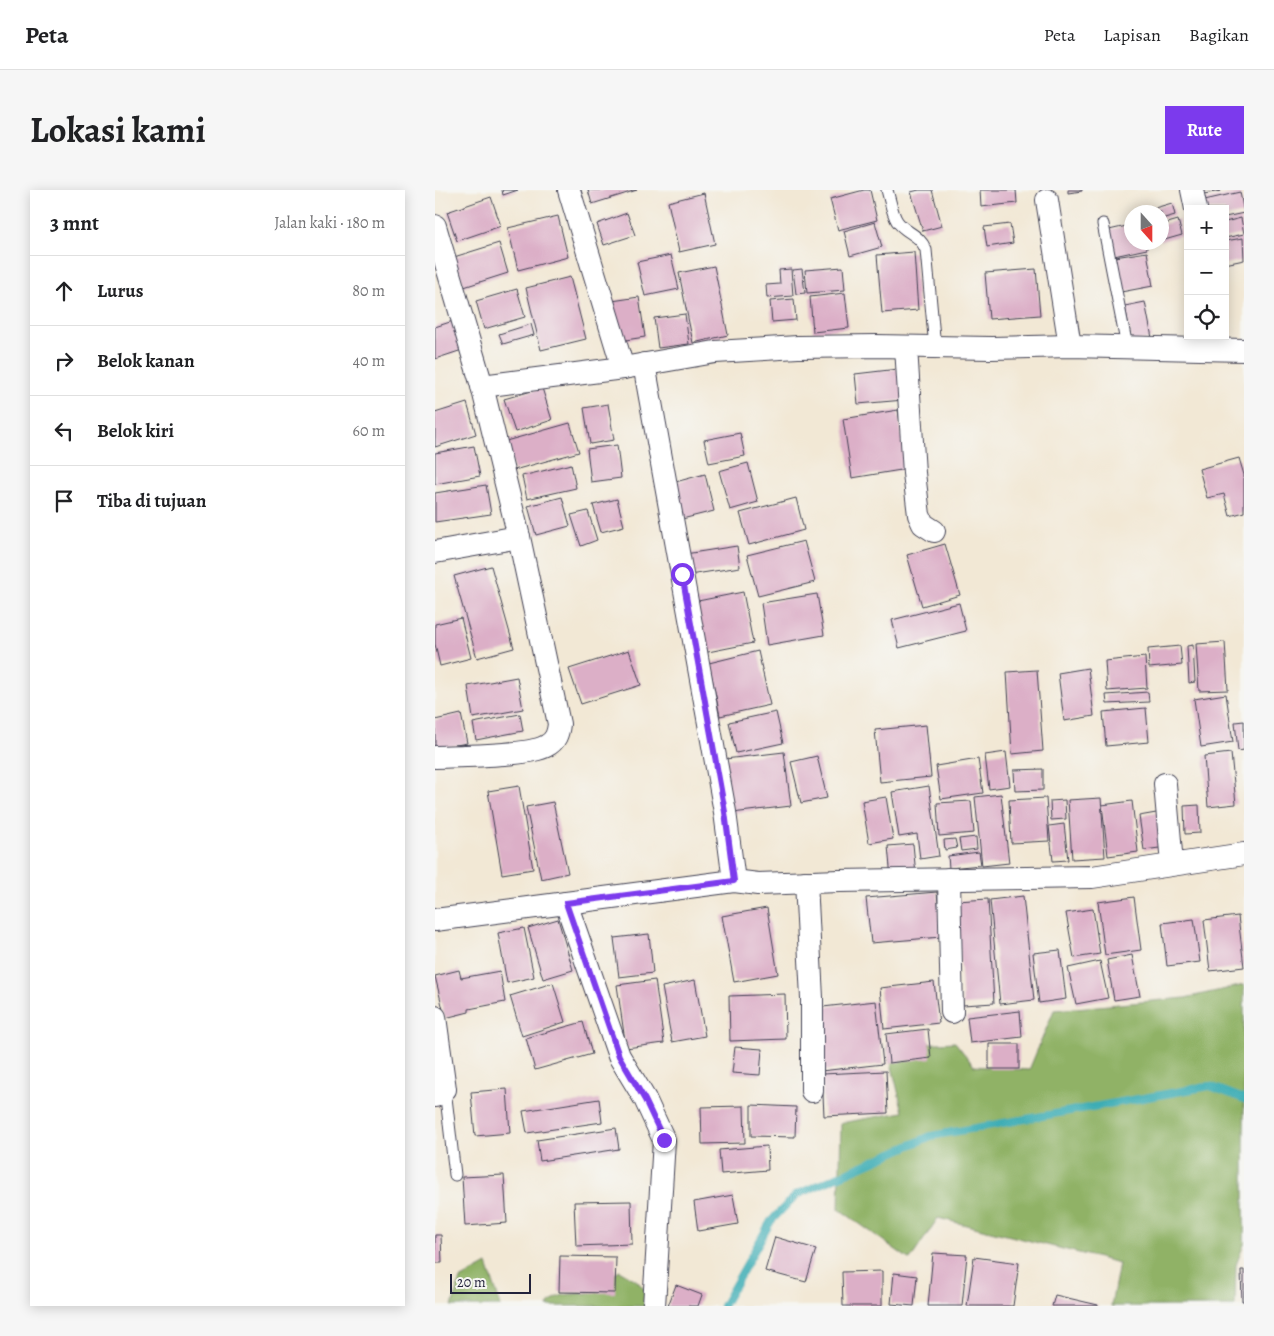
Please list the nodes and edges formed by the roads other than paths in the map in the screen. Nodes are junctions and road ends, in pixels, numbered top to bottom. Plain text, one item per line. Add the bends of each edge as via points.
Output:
1 (569, 190) edge
2 (887, 190) edge
3 (1192, 190) edge
4 (1047, 200) dead end
5 (1195, 205) edge
6 (1103, 224) dead end
7 (435, 226) edge
8 (1220, 343) edge
9 (1070, 346) junction
10 (906, 347) junction
11 (1127, 347) junction
12 (935, 348) junction
13 (1244, 350) edge
14 (634, 366) junction
15 (482, 386) junction
16 (933, 531) dead end
17 (519, 537) junction
18 (435, 552) edge
19 (435, 757) edge
20 (1165, 784) dead end
21 (1244, 854) edge
22 (1172, 864) junction
23 (949, 879) junction
24 (734, 881) junction
25 (805, 882) junction
26 (566, 903) junction
27 (435, 920) edge
28 (952, 1012) dead end
29 (435, 1017) edge
30 (812, 1091) dead end
31 (440, 1092) edge
32 (455, 1175) dead end
33 (654, 1306) edge

1 - 14 street
2 - 12 lane via 896,220 922,241 926,250
3 - 5 street
4 - 9 street
6 - 11 lane
7 - 15 street
8 - 11 street
8 - 13 street
9 - 11 street
9 - 12 street
10 - 12 street
10 - 14 street via 798,347 715,352
10 - 16 street via 919,515 923,524
14 - 15 street
14 - 24 street via 725,812
15 - 17 street
17 - 18 street
17 - 19 street via 559,724 557,736 546,746 526,752
20 - 22 street
21 - 22 street
22 - 23 street via 1092,877
23 - 25 street
23 - 28 street
24 - 25 street via 758,884
24 - 26 street
25 - 30 street via 812,998
26 - 27 street
26 - 33 street via 619,1056 664,1140
29 - 31 street
31 - 32 lane

